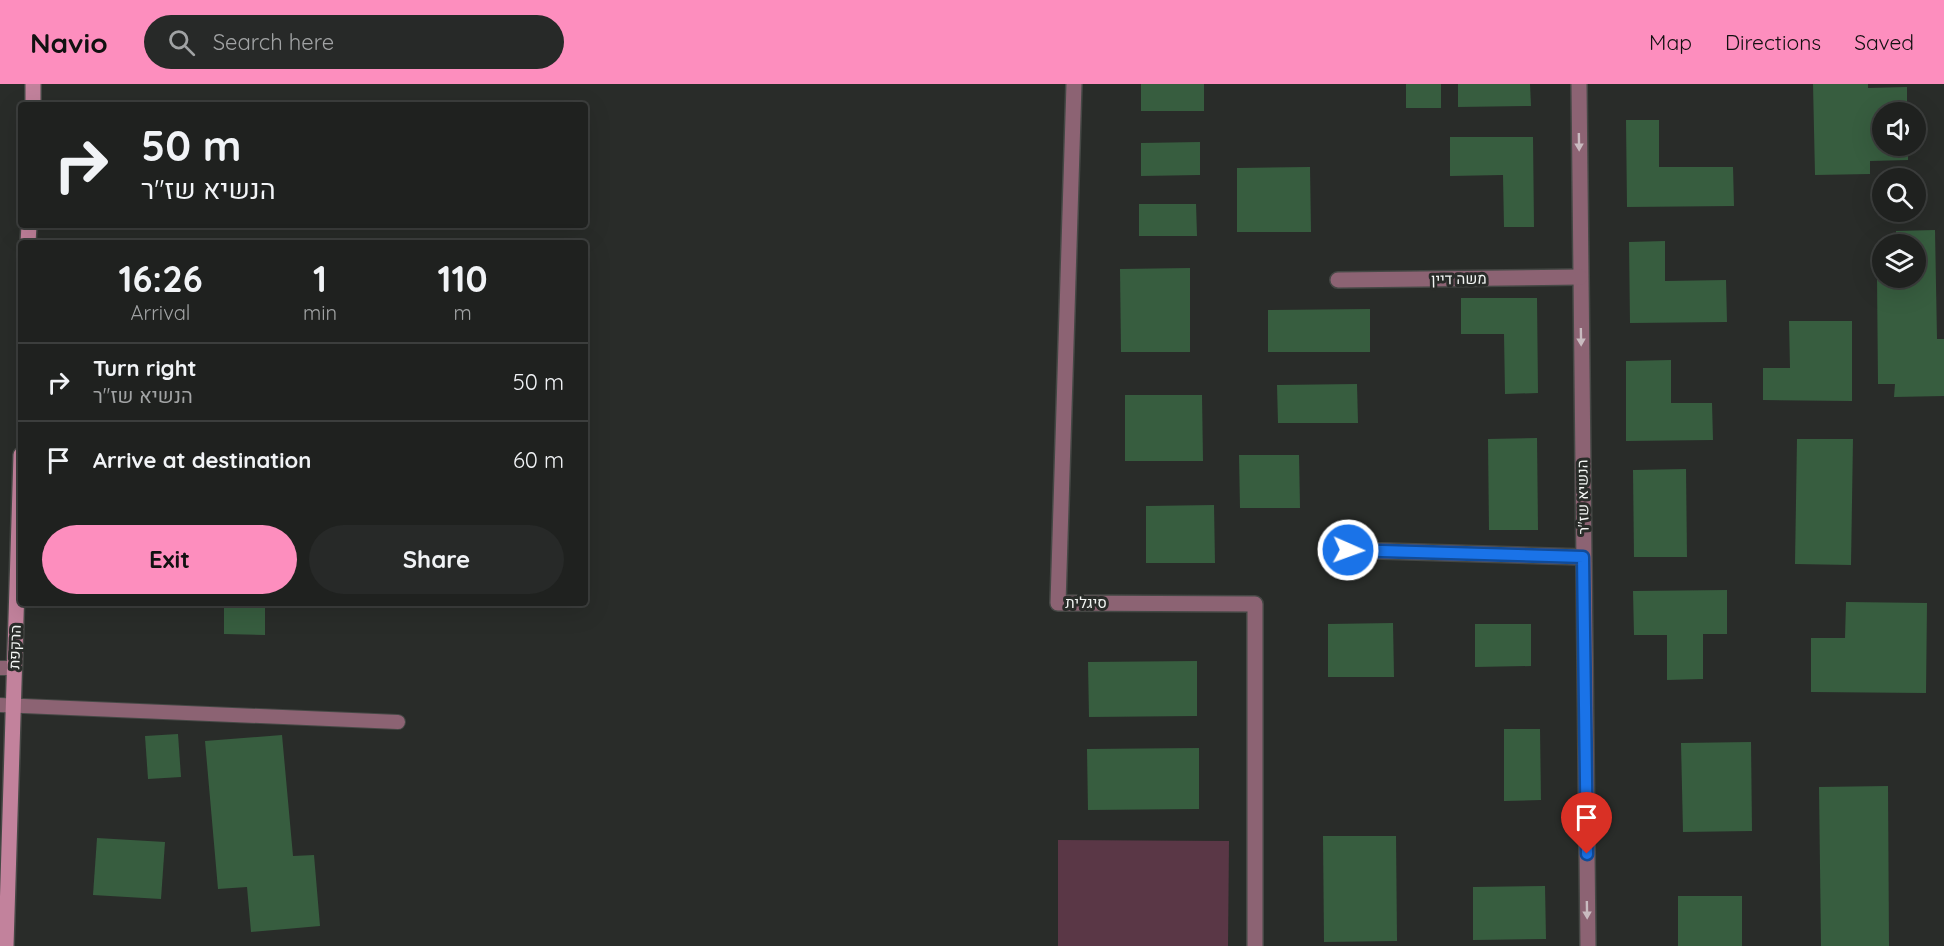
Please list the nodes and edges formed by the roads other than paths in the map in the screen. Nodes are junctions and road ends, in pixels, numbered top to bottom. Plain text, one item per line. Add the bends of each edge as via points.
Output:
1 (33, 84) edge
2 (1074, 84) edge
3 (1578, 84) edge
4 (33, 102) edge
5 (1580, 277) junction
6 (1338, 280) dead end
7 (18, 516) edge
8 (1348, 550) dead end
9 (1583, 557) junction
10 (7, 668) edge
11 (7, 705) edge
12 (398, 722) dead end
13 (6, 946) edge
14 (1255, 946) edge
15 (1588, 946) edge

1 - 4 main road
2 - 14 street, סיגלית via 1058,603 1254,604
3 -> 5 street, הנשיא שז"ר
5 - 6 street, משה דיין
5 -> 9 street, הנשיא שז"ר
7 - 10 main road, הרקפת
8 - 9 street
9 -> 15 street, הנשיא שז"ר
10 - 11 main road, הרקפת
11 - 12 lane
11 - 13 main road, הרקפת

